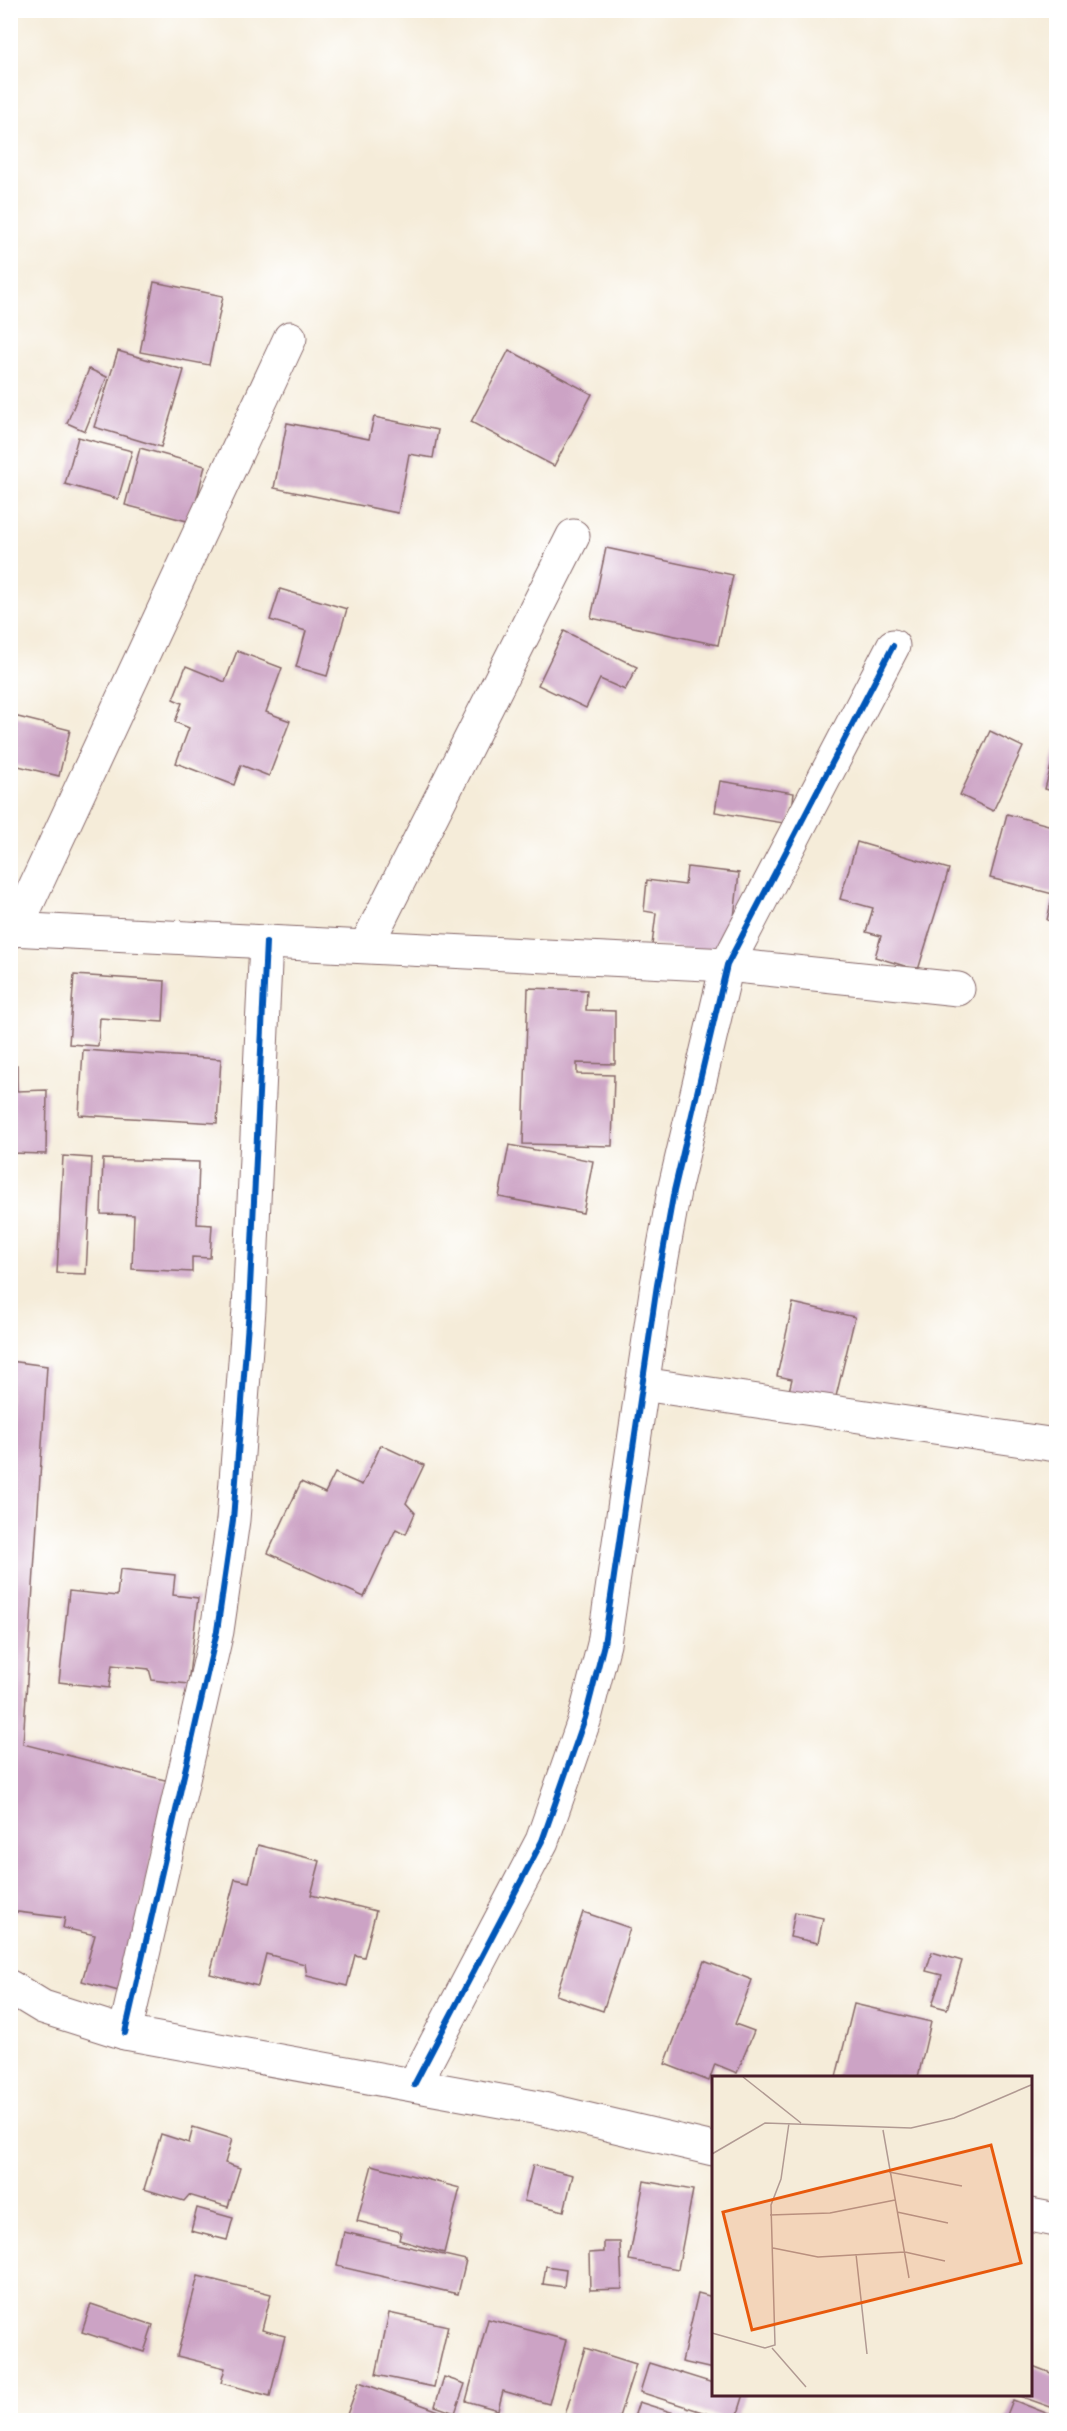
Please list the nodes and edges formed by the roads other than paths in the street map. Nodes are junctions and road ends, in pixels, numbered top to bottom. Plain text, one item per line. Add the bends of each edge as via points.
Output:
1 (290, 338) dead end
2 (573, 536) dead end
3 (893, 646) dead end
4 (13, 929) edge
5 (266, 942) junction
6 (366, 946) junction
7 (727, 965) junction
8 (958, 989) dead end
9 (642, 1384) junction
10 (1056, 1445) edge
11 (10, 1987) edge
12 (125, 2033) junction
13 (414, 2085) junction
14 (712, 2149) edge
15 (1031, 2215) edge
16 (1056, 2220) edge

1 - 4 street
2 - 6 street
3 - 7 street
4 - 5 street
5 - 6 street
5 - 12 street via 249,1309 233,1520 217,1631
6 - 7 street
7 - 8 street
7 - 9 street via 674,1191
9 - 10 street
9 - 13 street via 604,1644 585,1718 542,1841
11 - 12 street via 43,2007
12 - 13 street
13 - 14 street via 539,2108
15 - 16 street

